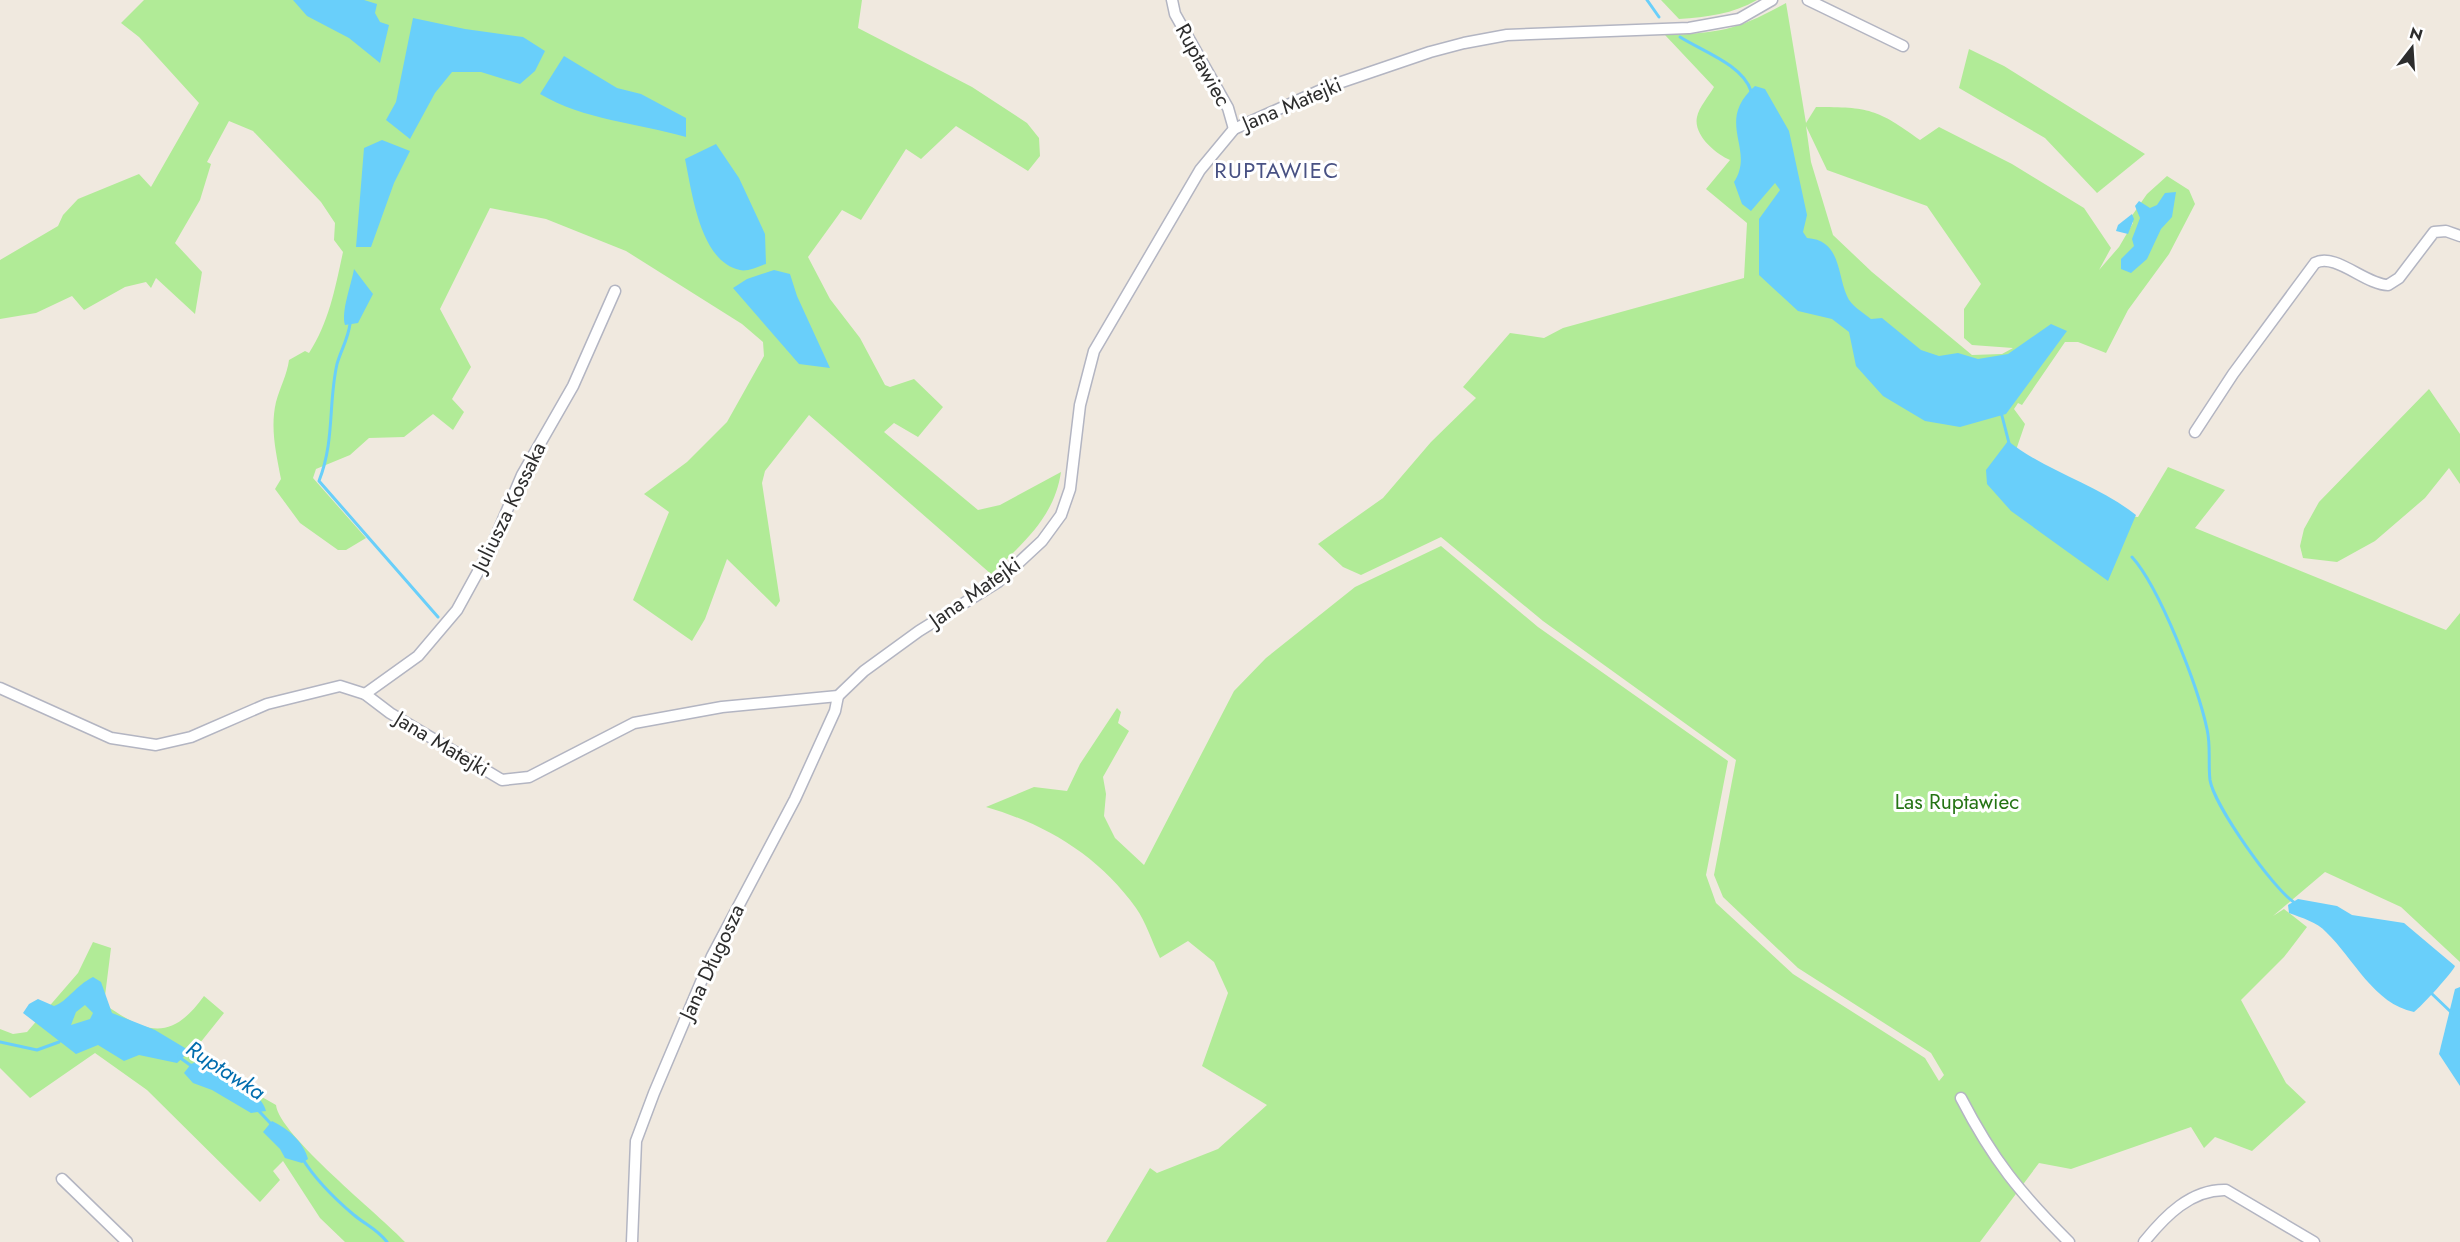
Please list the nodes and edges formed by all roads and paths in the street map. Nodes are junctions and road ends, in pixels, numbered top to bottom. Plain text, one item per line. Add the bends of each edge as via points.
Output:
1 (1172, 0) edge
2 (1772, 0) edge
3 (1808, 0) edge
4 (1903, 46) dead end
5 (1234, 129) junction
6 (2460, 236) edge
7 (615, 291) dead end
8 (2195, 432) dead end
9 (0, 688) edge
10 (365, 694) junction
11 (838, 696) junction
12 (1961, 1098) dead end
13 (62, 1179) dead end
14 (127, 1242) edge
15 (632, 1242) edge
16 (2069, 1242) edge
17 (2144, 1242) edge
18 (2314, 1242) edge

1 - 5 street, Ruptawiec via 1175,14 1228,108
2 - 5 street, Jana Matejki via 1739,19 1689,28 1507,35 1430,52 1330,86
3 - 4 street
5 - 11 street, Jana Matejki via 1200,170 1094,351 1080,405 1070,489 1061,515 1042,541 998,582 910,638 864,671
6 - 8 street via 2434,232 2399,278 2388,285 2329,261 2315,263
7 - 10 street, Juliusza Kossaka via 573,386 522,475 491,548 457,610 417,656
9 - 10 street, Jana Matejki via 111,738 156,746 191,737 267,704 340,686
10 - 11 street, Jana Matejki via 502,780 529,777 634,723 722,707
11 - 15 street, Jana Długosza via 835,711 795,799 712,956 654,1093 636,1141
12 - 16 street via 1999,1166
13 - 14 street
17 - 18 street via 2164,1218 2190,1199 2212,1190 2226,1190

